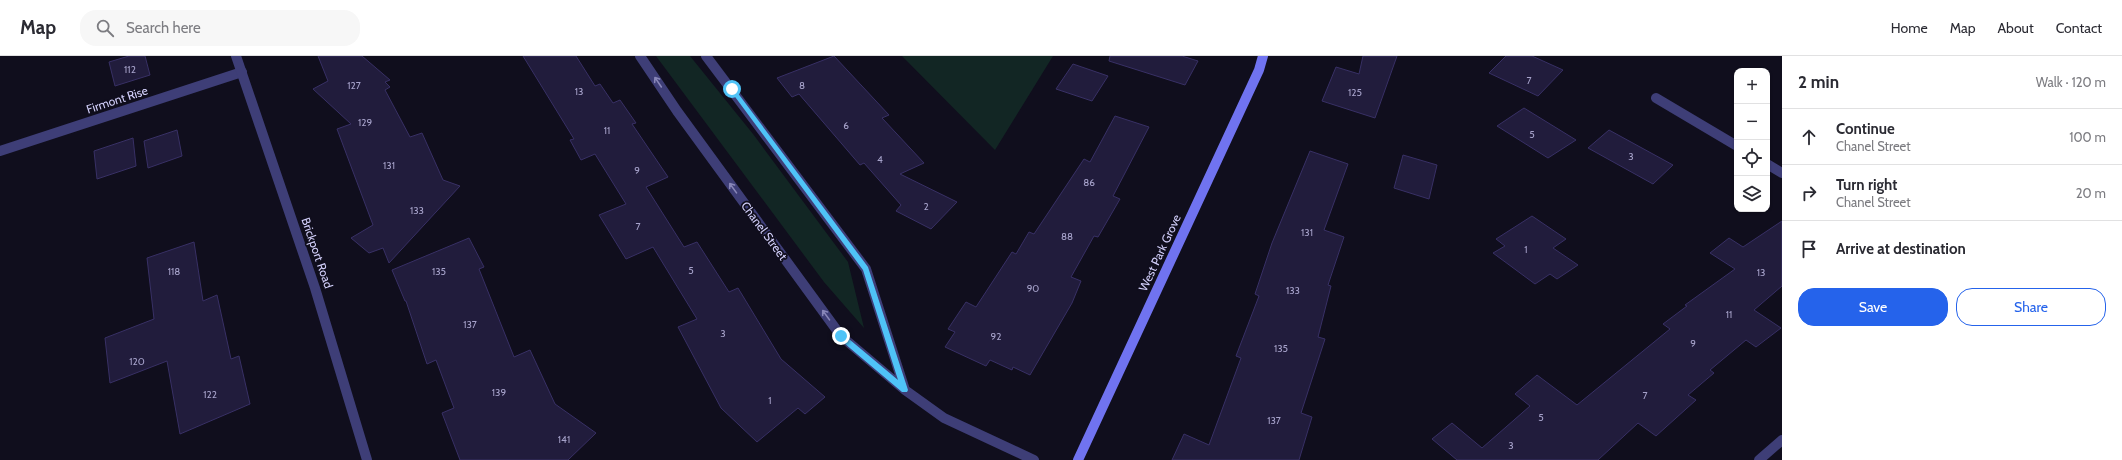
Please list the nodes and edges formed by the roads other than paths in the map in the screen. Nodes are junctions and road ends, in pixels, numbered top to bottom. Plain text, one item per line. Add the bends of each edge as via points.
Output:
1 (236, 56) edge
2 (640, 56) edge
3 (706, 56) edge
4 (1263, 56) edge
5 (242, 72) junction
6 (1656, 98) dead end
7 (1734, 144) edge
8 (0, 151) edge
9 (1770, 166) edge
10 (1782, 173) edge
11 (905, 390) junction
12 (1782, 440) edge
13 (367, 460) edge
14 (1034, 460) edge
15 (1078, 460) edge
16 (1759, 460) edge

1 - 5 street, Brickport Road
11 -> 2 street, Chanel Street via 841,336 677,111
3 - 11 street via 866,269
4 - 15 main road, West Park Grove via 1256,78
5 - 8 street, Firmont Rise
5 - 13 street, Brickport Road via 315,288
6 - 7 street
9 - 10 street
11 - 14 street, Chanel Street via 944,418
12 - 16 street

